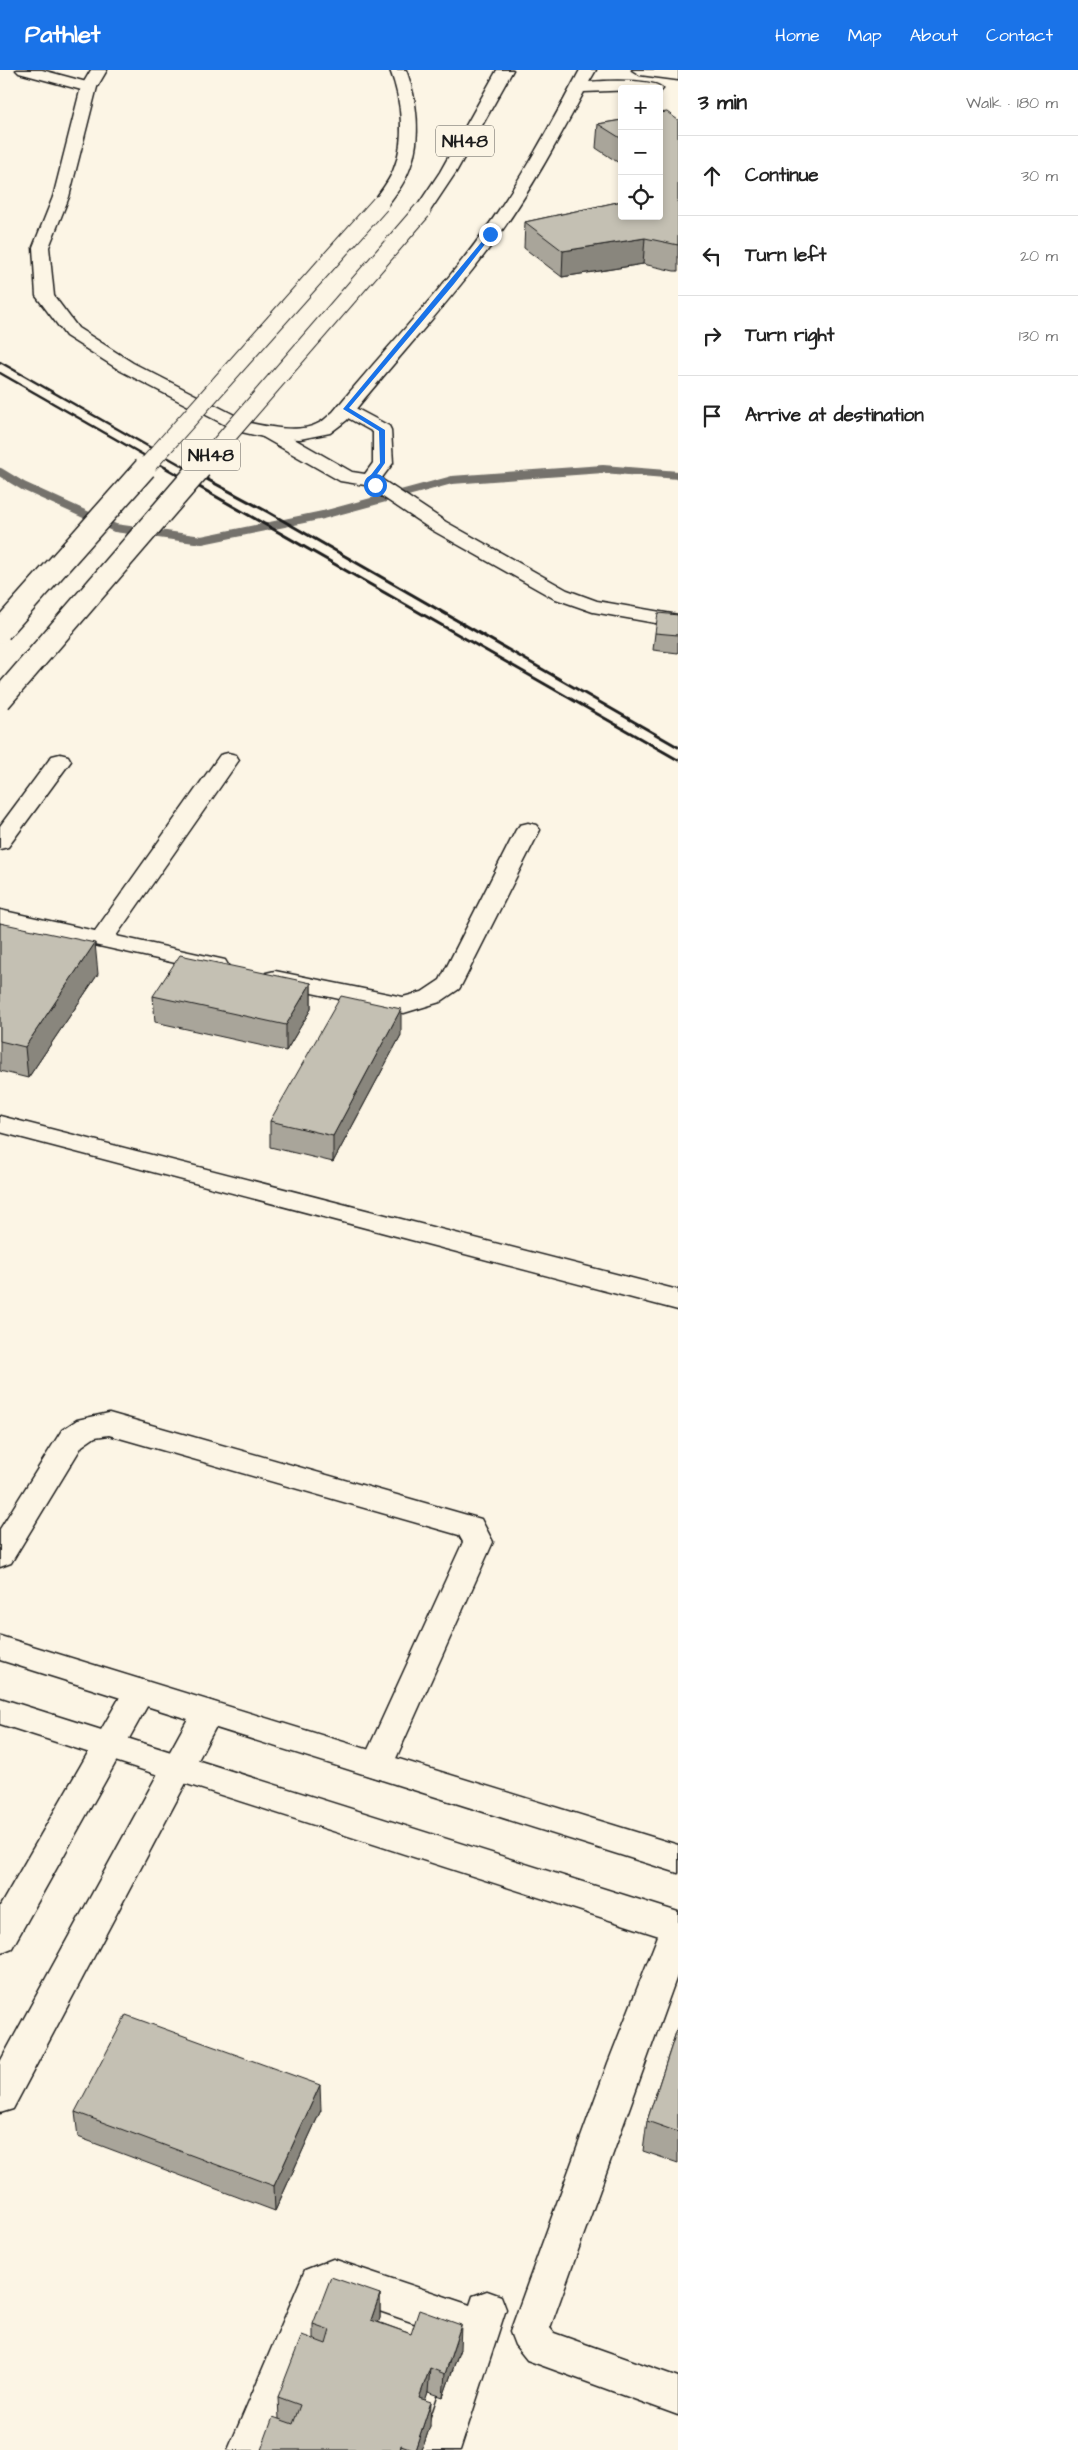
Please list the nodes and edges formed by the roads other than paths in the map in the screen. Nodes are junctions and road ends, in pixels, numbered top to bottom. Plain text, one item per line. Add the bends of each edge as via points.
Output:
1 (24, 70) edge
2 (99, 70) edge
3 (398, 70) edge
4 (505, 70) edge
5 (588, 70) edge
6 (640, 70) edge
7 (678, 75) edge
8 (618, 86) edge
9 (89, 87) junction
10 (578, 88) junction
11 (346, 409) junction
12 (268, 432) junction
13 (373, 483) junction
14 (678, 621) edge
15 (0, 631) edge
16 (0, 700) edge
17 (228, 760) dead end
18 (60, 761) dead end
19 (528, 830) dead end
20 (0, 842) edge
21 (0, 917) edge
22 (101, 940) junction
23 (0, 1124) edge
24 (678, 1300) edge
25 (0, 1555) edge
26 (0, 1648) edge
27 (139, 1692) junction
28 (0, 1711) edge
29 (207, 1713) junction
30 (108, 1746) junction
31 (376, 1766) junction
32 (177, 1768) junction
33 (678, 1859) edge
34 (678, 1928) edge
35 (0, 1938) edge
36 (0, 2097) edge
37 (678, 2396) edge
38 (248, 2450) edge
39 (440, 2450) edge

1 - 9 main road
2 - 9 main road
3 - 15 main road, NH48, bridge via 408,114 408,142 404,164 380,204
4 - 16 main road, NH48, bridge via 448,172 422,211
5 - 10 main road
6 - 7 main road
8 - 10 main road
9 - 12 main road via 62,197 42,247 45,296 72,332 127,367 244,427
10 - 11 main road via 522,186 490,234
11 - 12 main road via 323,429 300,433
11 - 13 main road via 382,430 383,463
12 - 13 main road via 347,477
13 - 14 main road via 439,526 560,594 593,606
17 - 22 main road
18 - 20 main road
19 - 22 main road via 450,984 431,997 404,1005
21 - 22 main road
23 - 24 main road
25 - 31 main road via 72,1438 87,1427 109,1424 470,1527 478,1542
26 - 27 main road
27 - 29 main road
27 - 30 main road
28 - 30 main road
29 - 31 main road
29 - 32 main road
30 - 32 main road
30 - 35 main road
31 - 33 main road
32 - 34 main road
32 - 36 main road
34 - 37 main road via 529,2332 541,2347
38 - 39 main road via 318,2283 333,2277 484,2318

